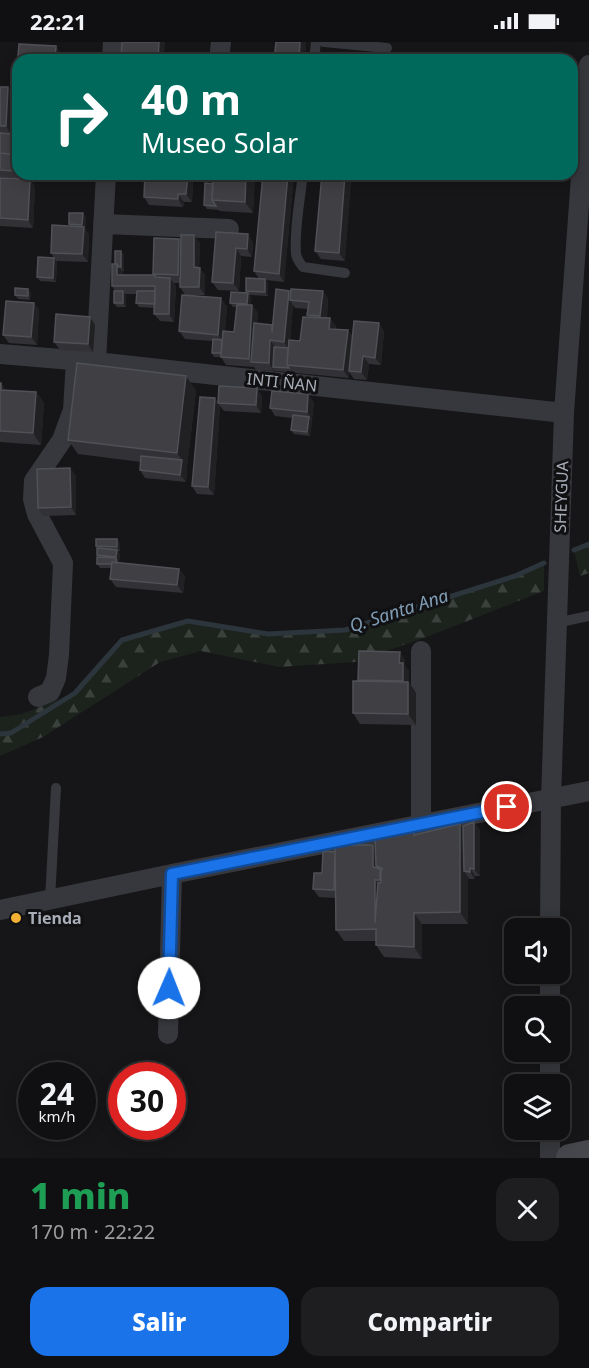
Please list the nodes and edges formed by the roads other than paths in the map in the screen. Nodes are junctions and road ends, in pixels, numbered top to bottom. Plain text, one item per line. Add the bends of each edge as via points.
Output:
1 (324, 42) edge
2 (387, 48) dead end
3 (589, 65) edge
4 (106, 180) edge
5 (302, 180) edge
6 (103, 224) junction
7 (229, 229) dead end
8 (345, 273) dead end
9 (0, 354) edge
10 (86, 361) junction
11 (564, 413) junction
12 (589, 616) edge
13 (556, 623) junction
14 (421, 651) dead end
15 (38, 697) dead end
16 (56, 788) dead end
17 (589, 791) edge
18 (551, 799) junction
19 (421, 825) junction
20 (172, 874) junction
21 (50, 900) junction
22 (0, 910) edge
23 (550, 918) edge
24 (168, 1034) dead end
25 (550, 1140) edge
26 (589, 1154) edge
27 (550, 1158) edge
28 (570, 1158) edge

1 - 2 lane
3 - 11 street, SHEYGUA
4 - 6 street
5 - 8 lane via 298,261 303,267
6 - 7 street
6 - 10 street
9 - 10 street, INTI ÑAN
10 - 11 street, INTI ÑAN
10 - 15 street via 62,440 34,481 37,514 63,564 56,678 50,692
11 - 13 street, SHEYGUA
12 - 13 lane
13 - 18 street, SHEYGUA
14 - 19 street
16 - 21 lane
17 - 18 street
18 - 19 street
18 - 23 street, SHEYGUA
19 - 20 street
20 - 21 street
20 - 24 street
21 - 22 street
25 - 27 street
26 - 28 street

